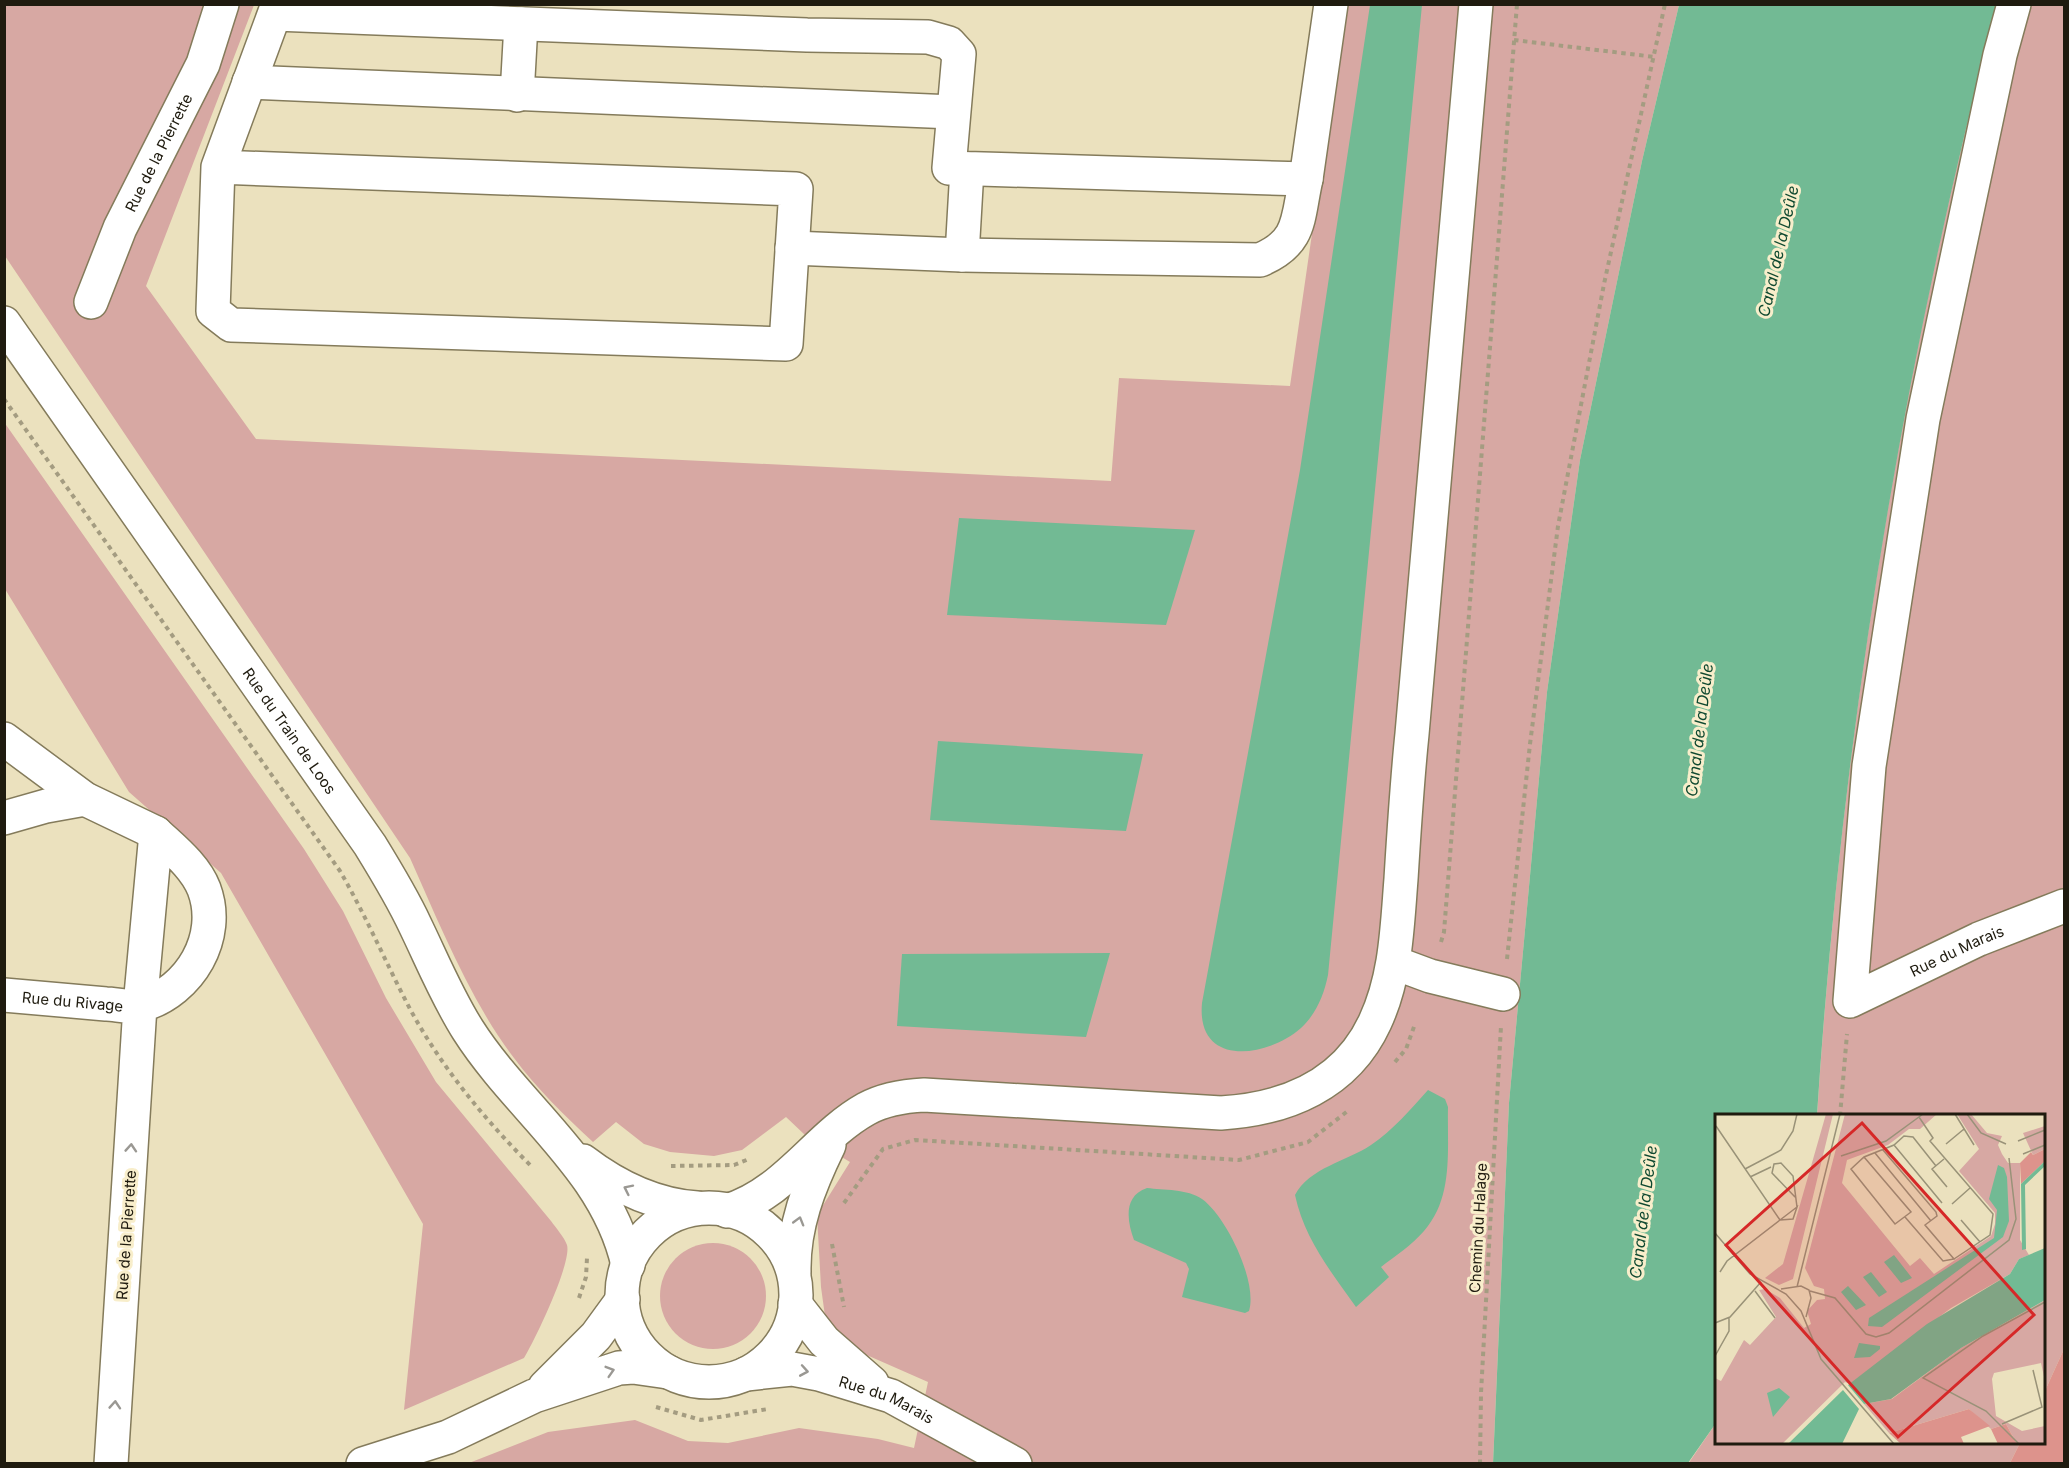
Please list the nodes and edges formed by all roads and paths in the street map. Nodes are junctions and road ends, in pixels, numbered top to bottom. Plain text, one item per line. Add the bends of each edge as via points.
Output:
1 (222, 4) edge
2 (1331, 4) edge
3 (1476, 4) edge
4 (1517, 4) edge
5 (1665, 4) edge
6 (2014, 4) edge
7 (276, 9) edge
8 (521, 24) junction
9 (1514, 40) junction
10 (1655, 57) junction
11 (249, 82) junction
12 (517, 94) junction
13 (953, 112) junction
14 (218, 167) junction
15 (967, 170) junction
16 (1306, 179) junction
17 (792, 248) junction
18 (962, 255) junction
19 (91, 302) dead end
20 (4, 323) edge
21 (4, 399) edge
22 (4, 739) edge
23 (85, 799) junction
24 (4, 818) edge
25 (156, 833) junction
26 (2064, 906) edge
27 (1395, 963) junction
28 (1430, 976) junction
29 (1503, 994) junction
30 (4, 995) edge
31 (1850, 1001) junction
32 (140, 1006) junction
33 (1840, 1114) edge
34 (834, 1135) junction
35 (562, 1144) junction
36 (758, 1155) dead end
37 (660, 1163) dead end
38 (818, 1168) junction
39 (535, 1170) dead end
40 (716, 1210) junction
41 (840, 1211) dead end
42 (833, 1232) dead end
43 (588, 1251) dead end
44 (628, 1265) junction
45 (795, 1292) junction
46 (623, 1299) junction
47 (578, 1302) dead end
48 (846, 1318) dead end
49 (668, 1372) junction
50 (746, 1374) junction
51 (534, 1396) junction
52 (891, 1396) junction
53 (652, 1406) dead end
54 (776, 1406) dead end
55 (410, 1457) edge
56 (111, 1464) edge
57 (363, 1464) edge
58 (1015, 1464) edge
59 (1480, 1464) edge

1 - 19 street, Rue de la Pierrette via 203,64 120,228
2 - 16 street
3 - 27 street via 1408,772
4 - 9 path
5 - 10 path, Chemin du Halage
6 - 31 street via 1923,419 1869,766
7 - 8 street
7 - 11 street
8 - 12 street
8 - 13 street via 928,37 949,43 959,54
9 - 10 path
9 - 28 path via 1444,932
10 - 29 path, Chemin du Halage via 1604,284 1558,526
11 - 12 street
11 - 14 street
12 - 13 street
13 - 15 street via 949,168
14 - 17 street via 796,189
14 - 17 street via 213,311 231,325 786,344
15 - 16 street
15 - 18 street
16 - 18 street via 1294,235 1278,252 1260,260
17 - 18 street
20 - 35 street, Rue du Train de Loos via 370,845 468,1031 508,1084
21 - 39 path via 340,870 410,1008 454,1079
22 - 23 street
23 - 24 street
23 - 25 street
25 - 32 street, Rue de la Pierrette
25 - 32 street via 180,855 203,886 209,925 200,959 190,972 176,987
26 - 31 street, Rue du Marais via 1978,939
27 - 28 street
27 - 34 street via 1375,1023 1350,1061 1306,1094 1280,1104 1221,1113 913,1096 868,1108
28 - 29 street
29 - 59 path, Chemin du Halage
30 - 32 street, Rue du Rivage
31 - 33 path
56 -> 32 street, Rue de la Pierrette
34 - 38 street
34 - 40 street via 760,1197
40 -> 35 street, Rue du Train de Loos via 679,1207 641,1196 598,1172
35 - 44 street, Rue du Train de Loos via 606,1207 621,1238
36 - 37 path via 734,1164
38 - 41 path via 850,1191
45 -> 38 street via 795,1234
40 - 44 street via 683,1213 663,1222 639,1245
40 - 45 street via 748,1218 767,1230 787,1257
42 - 48 path
43 - 47 path via 586,1277
44 - 46 street
45 - 50 street via 789,1329 776,1351
45 - 52 street, Rue du Marais via 824,1341 858,1373
46 - 49 street via 632,1336 648,1357
46 - 51 street via 579,1355
49 - 50 street via 706,1382
51 -> 49 street via 619,1368
50 -> 52 street, Rue du Marais via 792,1369
51 - 55 street
52 - 58 street, Rue du Marais
53 - 54 path via 701,1420 755,1413
55 - 57 street

